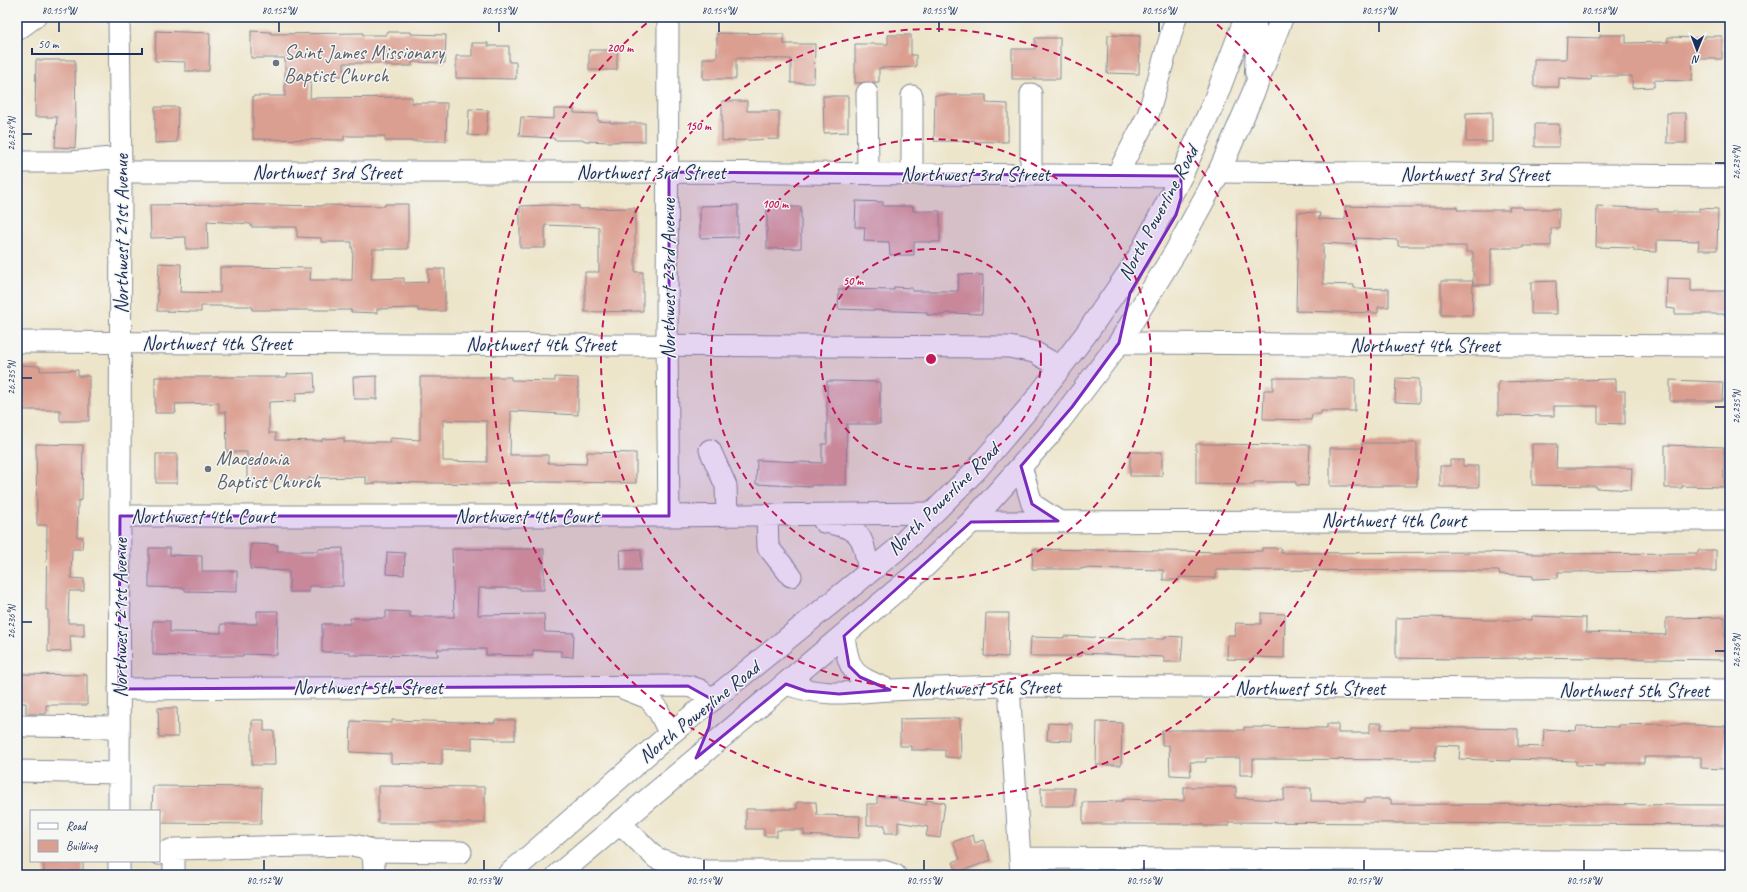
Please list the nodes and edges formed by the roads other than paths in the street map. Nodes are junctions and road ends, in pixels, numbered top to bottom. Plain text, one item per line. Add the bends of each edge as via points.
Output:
1 (35, 17) edge
2 (119, 17) edge
3 (668, 17) edge
4 (1176, 17) edge
5 (1246, 17) edge
6 (1254, 17) edge
7 (1282, 17) edge
8 (17, 30) edge
9 (1254, 91) junction
10 (867, 93) dead end
11 (1031, 94) dead end
12 (912, 96) dead end
13 (17, 162) edge
14 (121, 164) junction
15 (669, 172) junction
16 (1219, 172) junction
17 (868, 174) junction
18 (912, 174) junction
19 (1031, 175) junction
20 (1117, 176) junction
21 (1181, 176) junction
22 (1730, 176) edge
23 (17, 342) edge
24 (120, 342) junction
25 (1119, 343) junction
26 (667, 344) junction
27 (1730, 346) edge
28 (1060, 367) junction
29 (1048, 436) junction
30 (710, 450) dead end
31 (1021, 466) junction
32 (933, 513) junction
33 (805, 514) junction
34 (767, 515) junction
35 (120, 516) junction
36 (669, 516) junction
37 (727, 516) junction
38 (1730, 520) edge
39 (1058, 521) junction
40 (971, 522) junction
41 (869, 572) junction
42 (791, 576) dead end
43 (803, 627) junction
44 (844, 636) junction
45 (786, 684) junction
46 (617, 686) junction
47 (1009, 686) junction
48 (119, 689) junction
49 (890, 690) junction
50 (1730, 690) edge
51 (713, 700) junction
52 (21, 726) dead end
53 (119, 727) junction
54 (670, 734) junction
55 (696, 758) junction
56 (17, 771) edge
57 (119, 773) junction
58 (119, 810) edge
59 (618, 822) junction
60 (164, 849) edge
61 (371, 851) junction
62 (461, 852) dead end
63 (119, 862) edge
64 (1730, 862) edge
65 (1020, 867) edge
66 (709, 873) edge
67 (119, 875) edge
68 (174, 875) edge
69 (374, 875) edge
70 (508, 875) edge
71 (558, 875) edge
72 (895, 875) edge

1 - 8 street
2 - 14 street, Northwest 21st Avenue
3 - 15 street, Northwest 23rd Avenue
4 - 20 street via 1148,115
5 - 21 main road, North Powerline Road via 1214,102
6 - 9 main road via 1257,52
7 - 9 main road, North Powerline Road
9 - 16 main road, North Powerline Road
10 - 17 street
11 - 19 street
12 - 18 street
13 - 14 street, Northwest 3rd Street
14 - 15 street, Northwest 3rd Street
14 - 24 street, Northwest 21st Avenue
15 - 17 street, Northwest 3rd Street
15 - 26 street, Northwest 23rd Avenue
16 - 22 street, Northwest 3rd Street
16 - 25 main road, North Powerline Road via 1176,251
17 - 18 street, Northwest 3rd Street
18 - 19 street, Northwest 3rd Street
19 - 20 street, Northwest 3rd Street
20 - 21 street, Northwest 3rd Street
21 - 25 main road via 1181,198 1176,215 1130,293
21 - 28 main road, North Powerline Road via 1136,262
23 - 24 street, Northwest 4th Street
24 - 26 street, Northwest 4th Street
24 - 35 street, Northwest 21st Avenue
25 - 27 street, Northwest 4th Street
25 - 29 main road, North Powerline Road
26 - 28 street, Northwest 4th Street via 1009,347 1034,352
26 - 36 street, Northwest 23rd Avenue
28 - 29 main road via 1056,413
28 - 32 main road, North Powerline Road via 976,470
29 - 31 main road, North Powerline Road
30 - 37 street via 726,486
31 - 39 street via 1032,504
31 - 40 main road, North Powerline Road
32 - 33 street, Northwest 4th Court
32 - 41 main road, North Powerline Road via 895,551
33 - 34 street, Northwest 4th Court
33 - 41 street via 824,522 847,526 858,534 864,546
34 - 37 street, Northwest 4th Court
34 - 42 street via 768,547
35 - 36 street, Northwest 4th Court
35 - 48 street, Northwest 21st Avenue
36 - 37 street, Northwest 4th Court
38 - 39 street, Northwest 4th Court
39 - 40 street, Northwest 4th Court
40 - 44 main road, North Powerline Road via 923,568
41 - 43 main road, North Powerline Road
43 - 45 main road via 789,656
43 - 51 main road, North Powerline Road
44 - 45 main road, North Powerline Road
44 - 49 street, Northwest 5th Street via 849,666 860,677
45 - 49 street, Northwest 5th Street via 806,691 839,694
45 - 55 main road, North Powerline Road
46 - 48 street, Northwest 5th Street
46 - 51 street, Northwest 5th Street via 688,686 700,690
46 - 54 street, Northwest 5th Street via 648,698 658,710
47 - 49 street, Northwest 5th Street
47 - 50 street, Northwest 5th Street
47 - 65 street
48 - 53 street, Northwest 21st Avenue
51 - 54 main road, North Powerline Road
51 - 55 main road via 709,727
52 - 53 street
53 - 57 street, Northwest 21st Avenue
54 - 70 main road, North Powerline Road
55 - 59 main road, North Powerline Road
56 - 57 street
57 - 58 street, Northwest 21st Avenue
59 - 66 street via 656,858
59 - 71 main road, North Powerline Road
60 - 61 street via 351,845
60 - 68 street
61 - 62 street
61 - 69 street via 374,858
63 - 67 street
64 - 65 street
66 - 72 street via 884,871

